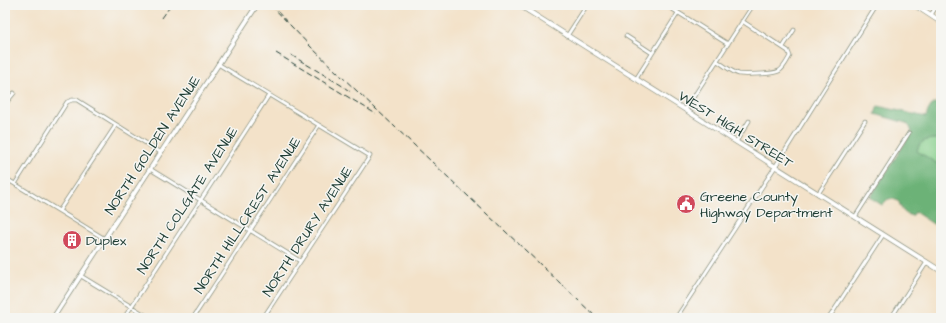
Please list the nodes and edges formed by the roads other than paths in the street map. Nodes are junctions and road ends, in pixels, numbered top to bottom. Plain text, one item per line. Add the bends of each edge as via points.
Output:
1 (257, 5) edge
2 (519, 5) edge
3 (532, 5) edge
4 (587, 5) edge
5 (666, 5) edge
6 (753, 5) edge
7 (876, 5) edge
8 (915, 5) edge
9 (937, 5) edge
10 (528, 11) junction
11 (678, 13) junction
12 (931, 15) junction
13 (742, 21) junction
14 (941, 22) edge
15 (794, 30) dead end
16 (567, 36) junction
17 (626, 36) dead end
18 (728, 44) junction
19 (783, 47) junction
20 (652, 53) junction
21 (717, 61) junction
22 (218, 64) junction
23 (636, 79) junction
24 (14, 93) dead end
25 (269, 95) junction
26 (5, 104) edge
27 (685, 110) junction
28 (865, 120) dead end
29 (749, 121) dead end
30 (116, 125) junction
31 (319, 125) junction
32 (909, 133) dead end
33 (736, 142) junction
34 (160, 152) junction
35 (775, 167) junction
36 (150, 169) junction
37 (5, 178) edge
38 (15, 184) junction
39 (818, 194) junction
40 (200, 200) junction
41 (59, 211) junction
42 (855, 217) junction
43 (250, 230) junction
44 (883, 235) junction
45 (105, 239) junction
46 (300, 261) junction
47 (927, 262) junction
48 (941, 271) edge
49 (81, 276) junction
50 (131, 307) junction
51 (53, 318) edge
52 (124, 318) edge
53 (150, 318) edge
54 (193, 318) edge
55 (263, 318) edge
56 (676, 318) edge
57 (829, 318) edge
58 (890, 318) edge

1 - 22 street, NORTH GOLDEN AVENUE
2 - 10 street, WEST HIGH STREET
3 - 10 street
4 - 16 street
5 - 11 street
6 - 13 street
7 - 35 street
8 - 12 main road
9 - 12 street
10 - 16 street, WEST HIGH STREET
11 - 18 street
11 - 20 street
12 - 14 main road
13 - 18 street
13 - 19 street
15 - 19 street
16 - 23 street, WEST HIGH STREET
17 - 20 street
18 - 21 street
19 - 21 street via 790,56 783,68 776,72 746,75 734,72
20 - 23 street
21 - 27 street
22 - 25 street
22 - 34 street, NORTH GOLDEN AVENUE
23 - 27 street, WEST HIGH STREET
24 - 26 street
25 - 31 street
25 - 40 street, NORTH COLGATE AVENUE
27 - 33 street, WEST HIGH STREET
28 - 39 street
29 - 33 street
30 - 34 street
30 - 38 street via 77,100 67,102
30 - 41 street
31 - 43 street, NORTH HILLCREST AVENUE
31 - 46 street, NORTH DRURY AVENUE via 370,156
32 - 42 street
33 - 35 street, WEST HIGH STREET
34 - 36 street, NORTH GOLDEN AVENUE
35 - 39 street, WEST HIGH STREET
35 - 56 street
36 - 40 street
36 - 45 street, NORTH GOLDEN AVENUE
37 - 38 street
38 - 41 street
39 - 42 street, WEST HIGH STREET
40 - 43 street
40 - 50 street, NORTH COLGATE AVENUE
41 - 45 street
42 - 44 street, WEST HIGH STREET
43 - 46 street
43 - 54 street, NORTH HILLCREST AVENUE
44 - 47 street, WEST HIGH STREET
44 - 57 street
45 - 49 street, NORTH GOLDEN AVENUE
46 - 55 street, NORTH DRURY AVENUE
47 - 48 street, WEST HIGH STREET
47 - 58 street
49 - 50 street
49 - 51 street, NORTH GOLDEN AVENUE
50 - 52 street, NORTH COLGATE AVENUE
50 - 53 street

